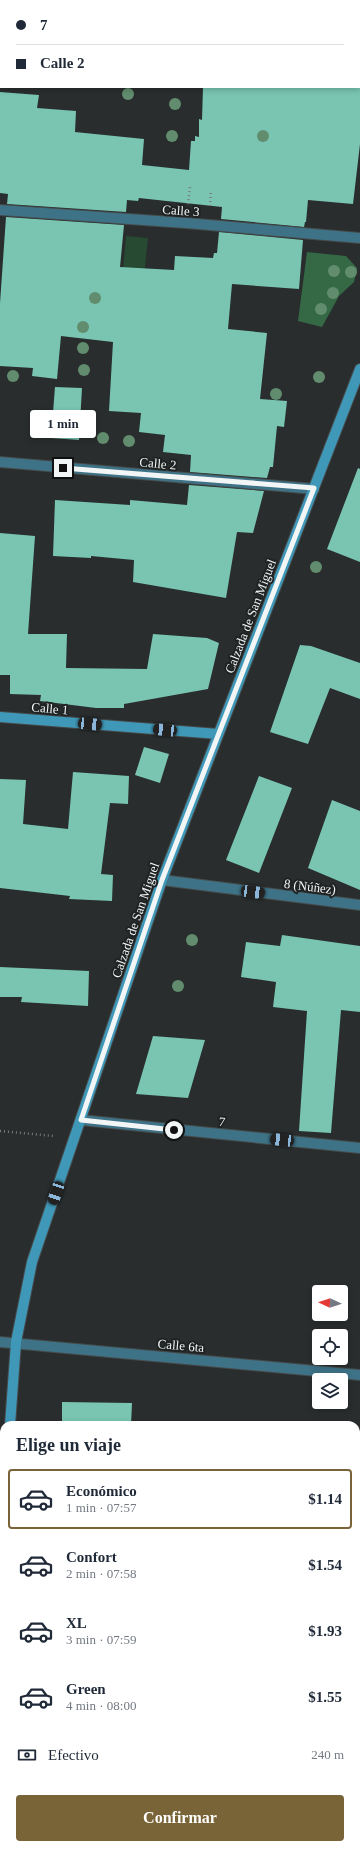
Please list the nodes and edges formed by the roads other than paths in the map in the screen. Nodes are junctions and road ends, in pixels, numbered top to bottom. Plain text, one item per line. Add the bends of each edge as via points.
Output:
1 (0, 210) edge
2 (360, 238) edge
3 (360, 369) edge
4 (0, 462) edge
5 (314, 488) junction
6 (0, 717) edge
7 (218, 734) junction
8 (162, 880) junction
9 (360, 906) edge
10 (81, 1120) junction
11 (360, 1148) edge
12 (0, 1342) edge
13 (16, 1342) junction
14 (360, 1375) edge
15 (10, 1421) edge

1 - 2 street, Calle 3
3 - 5 main road, Calzada de San Miguel
4 - 5 street, Calle 2
5 - 7 main road, Calzada de San Miguel
6 - 7 main road, Calle 1
7 - 8 main road, Calzada de San Miguel
8 - 9 street, 8 (Núñez)
8 - 10 main road, Calzada de San Miguel
10 - 11 street, 7
10 - 13 main road, Calzada de San Miguel via 32,1262
12 - 13 street, Calle 6ta
13 - 14 street, Calle 6ta
13 - 15 main road, Calzada de San Miguel

